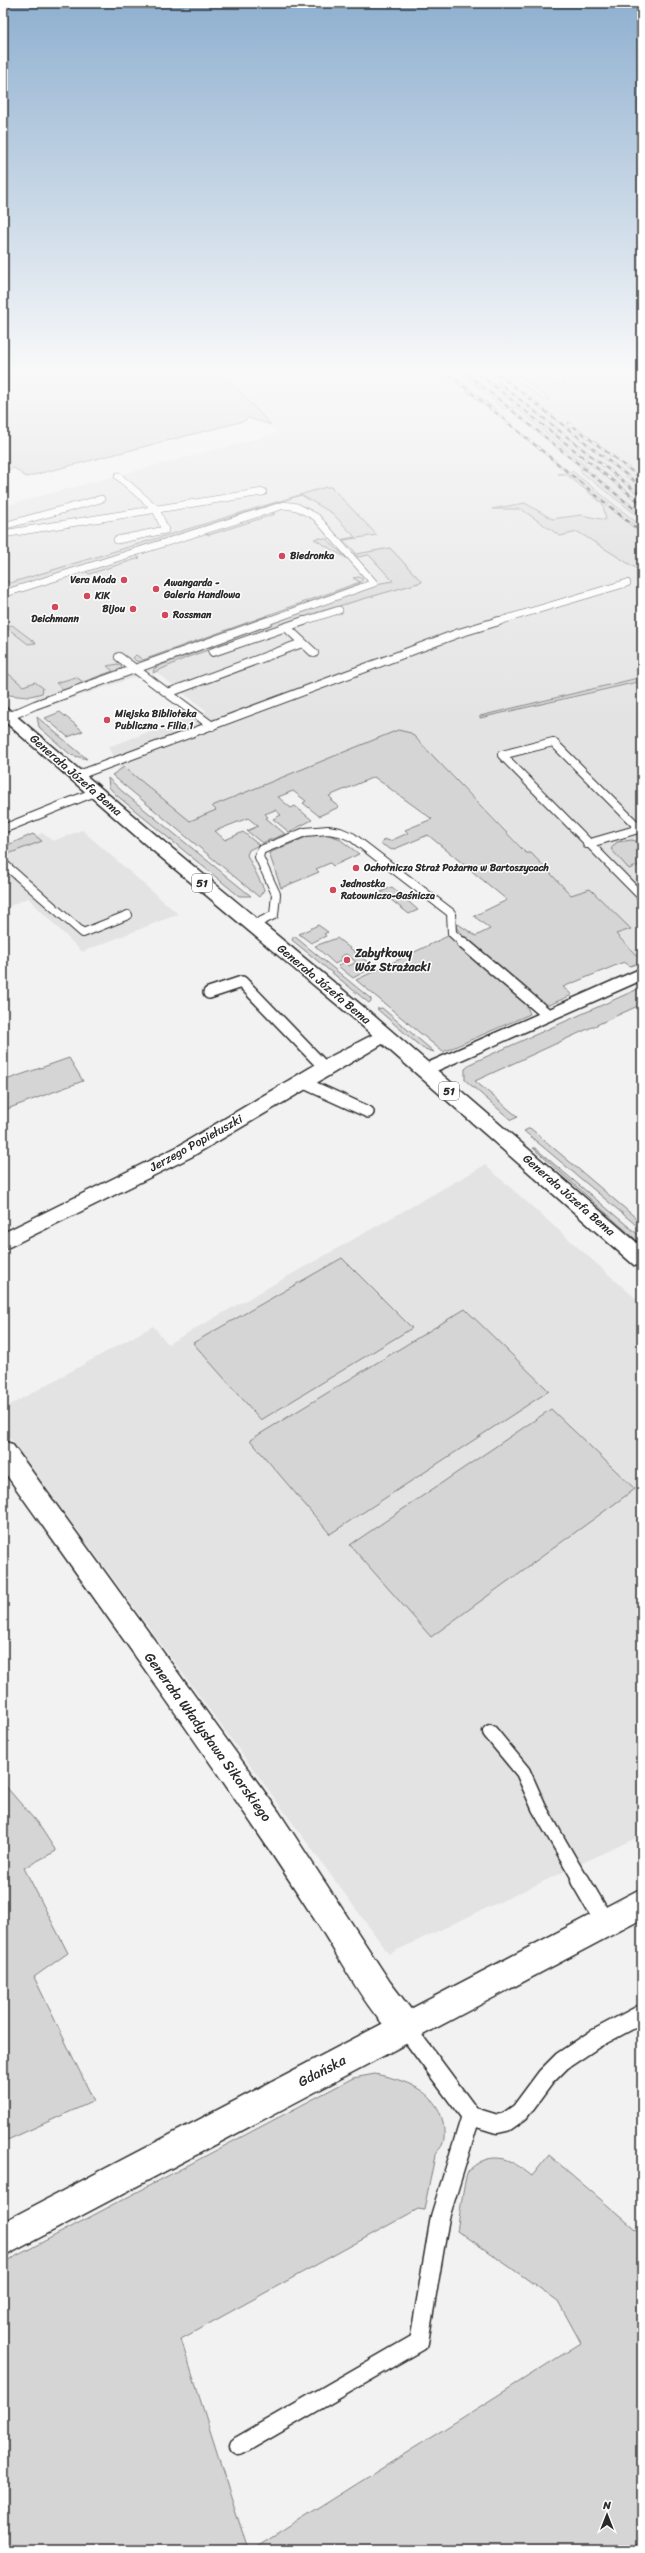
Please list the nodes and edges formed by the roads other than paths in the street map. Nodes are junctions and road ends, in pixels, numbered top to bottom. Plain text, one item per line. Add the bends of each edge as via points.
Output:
1 (133, 489) edge
2 (263, 492) dead end
3 (101, 499) dead end
4 (156, 509) junction
5 (3, 526) edge
6 (3, 534) edge
7 (117, 540) dead end
8 (627, 583) dead end
9 (3, 594) edge
10 (339, 610) dead end
11 (286, 627) junction
12 (302, 643) junction
13 (213, 652) dead end
14 (314, 653) dead end
15 (119, 656) dead end
16 (136, 669) junction
17 (168, 693) junction
18 (5, 716) edge
19 (212, 726) junction
20 (76, 776) junction
21 (95, 792) junction
22 (3, 829) edge
23 (641, 829) edge
24 (588, 844) junction
25 (3, 863) edge
26 (642, 897) edge
27 (128, 915) dead end
28 (253, 925) junction
29 (642, 974) edge
30 (209, 993) dead end
31 (548, 1015) junction
32 (384, 1035) junction
33 (325, 1068) junction
34 (425, 1070) junction
35 (302, 1082) junction
36 (368, 1112) dead end
37 (3, 1242) edge
38 (642, 1259) edge
39 (3, 1451) edge
40 (490, 1732) dead end
41 (642, 1903) edge
42 (605, 1923) junction
43 (642, 2014) edge
44 (406, 2027) junction
45 (471, 2116) junction
46 (3, 2240) edge
47 (239, 2446) dead end

1 - 4 lane
2 - 4 lane
3 - 5 lane
4 - 6 lane
4 - 7 lane via 165,530
8 - 19 lane via 459,633
9 - 16 lane via 284,505 297,507 316,517 374,583
10 - 11 lane
11 - 12 lane
11 - 13 lane
12 - 14 lane
12 - 17 lane
15 - 16 lane
16 - 17 lane
16 - 18 lane
17 - 19 lane
18 - 20 street, Generała Józefa Bema / 51
19 - 20 lane
20 - 21 street, Generała Józefa Bema / 51
21 - 22 lane
21 - 28 street, Generała Józefa Bema / 51
23 - 24 lane
23 - 24 lane via 553,742 502,756
24 - 26 lane
25 - 27 lane via 83,933
28 - 31 lane via 274,915 276,894 259,857 261,850 309,830 322,828 337,831 352,836 451,913 452,932
28 - 32 street, Generała Józefa Bema / 51
29 - 31 lane
30 - 33 lane via 242,982
31 - 34 lane
32 - 33 street, Jerzego Popiełuszki
32 - 34 street, Generała Józefa Bema / 51
33 - 35 street, Jerzego Popiełuszki
34 - 38 street, Generała Józefa Bema / 51
35 - 36 lane
35 - 37 street, Jerzego Popiełuszki via 184,1152
39 - 44 street, Generała Władysława Sikorskiego via 269,1822 379,1993
40 - 42 lane via 523,1772 539,1808
41 - 42 street, Gdańska
42 - 44 street, Gdańska
43 - 45 lane via 576,2049 551,2071 520,2112 504,2123 487,2123
44 - 45 lane
44 - 46 street, Gdańska
45 - 47 lane via 440,2217 419,2342

